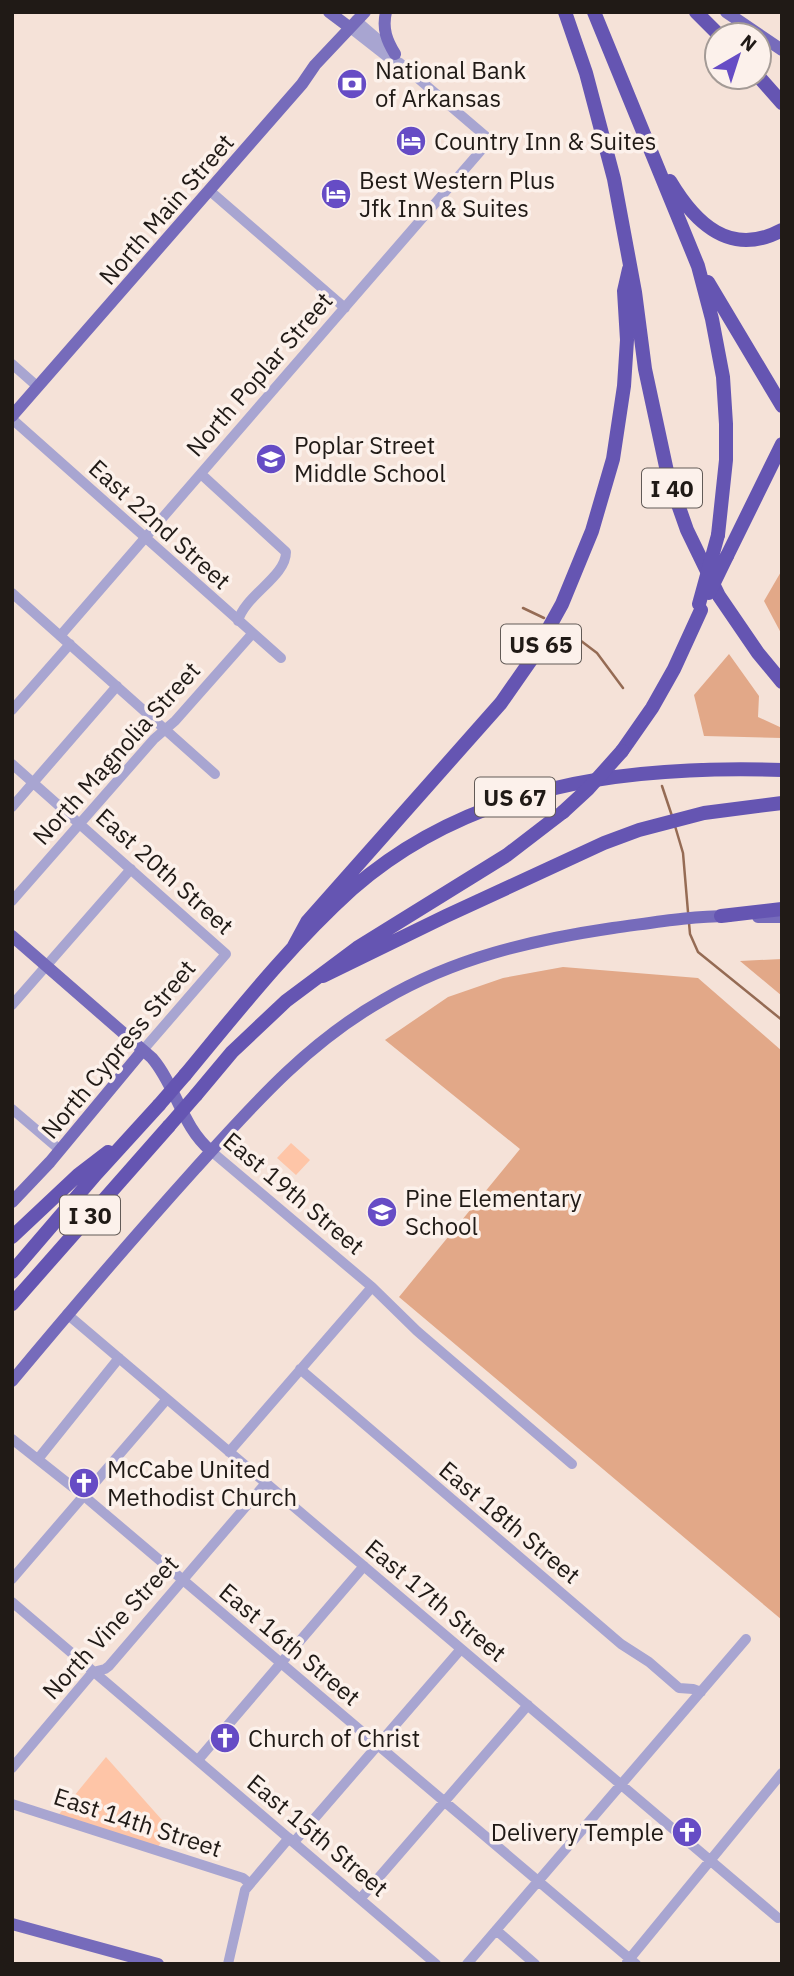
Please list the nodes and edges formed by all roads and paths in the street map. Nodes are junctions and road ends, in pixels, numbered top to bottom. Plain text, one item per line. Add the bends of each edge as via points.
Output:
1 (329, 12) edge
2 (386, 12) edge
3 (565, 12) edge
4 (594, 12) edge
5 (726, 12) edge
6 (353, 18) edge
7 (780, 47) edge
8 (398, 59) junction
9 (652, 152) junction
10 (210, 191) junction
11 (782, 230) edge
12 (698, 266) junction
13 (629, 269) junction
14 (345, 308) junction
15 (12, 364) edge
16 (38, 387) junction
17 (782, 406) edge
18 (12, 418) edge
19 (782, 444) edge
20 (201, 474) junction
21 (144, 538) junction
22 (708, 574) junction
23 (16, 597) edge
24 (12, 610) edge
25 (698, 613) junction
26 (238, 621) junction
27 (252, 634) junction
28 (60, 636) junction
29 (69, 644) junction
30 (281, 658) dead end
31 (782, 682) edge
32 (117, 686) junction
33 (12, 710) edge
34 (165, 729) junction
35 (12, 764) edge
36 (782, 770) edge
37 (215, 774) dead end
38 (33, 783) junction
39 (782, 803) edge
40 (12, 807) edge
41 (80, 824) junction
42 (131, 869) junction
43 (12, 901) edge
44 (782, 909) edge
45 (721, 916) junction
46 (782, 917) edge
47 (12, 936) edge
48 (294, 946) junction
49 (226, 954) joint
50 (47, 966) junction
51 (323, 976) junction
52 (12, 1005) edge
53 (143, 1050) junction
54 (12, 1108) edge
55 (137, 1129) junction
56 (60, 1150) junction
57 (211, 1151) junction
58 (12, 1202) edge
59 (12, 1237) edge
60 (12, 1272) edge
61 (372, 1287) junction
62 (12, 1304) edge
63 (68, 1314) junction
64 (118, 1358) junction
65 (300, 1369) junction
66 (12, 1381) edge
67 (167, 1399) junction
68 (12, 1439) edge
69 (229, 1452) junction
70 (38, 1459) junction
71 (572, 1465) dead end
72 (266, 1483) junction
73 (84, 1496) junction
74 (364, 1566) junction
75 (12, 1579) edge
76 (182, 1580) junction
77 (12, 1602) edge
78 (746, 1639) dead end
79 (461, 1649) junction
80 (281, 1664) junction
81 (93, 1672) junction
82 (701, 1692) junction
83 (528, 1705) junction
84 (377, 1746) junction
85 (198, 1760) junction
86 (12, 1768) edge
87 (782, 1773) edge
88 (621, 1785) junction
89 (444, 1802) junction
90 (12, 1804) edge
91 (291, 1840) junction
92 (710, 1860) junction
93 (538, 1881) junction
94 (248, 1883) junction
95 (361, 1898) junction
96 (778, 1918) dead end
97 (12, 1924) edge
98 (496, 1930) junction
99 (122, 1959) edge
100 (630, 1962) edge
101 (158, 1964) edge
102 (228, 1964) edge
103 (436, 1964) edge
104 (467, 1964) edge
105 (535, 1964) edge

1 - 6 main road
2 - 8 main road via 387,41
3 - 13 highway, I 40 via 614,179
4 - 9 highway
5 - 7 main road
6 - 8 street
6 - 10 main road, North Main Street
8 - 14 street, North Poplar Street via 490,141
9 - 11 highway via 684,202 711,230 752,239
9 - 12 highway
10 - 14 street
10 - 16 main road, North Main Street
12 - 17 highway
12 - 22 highway, bridge via 718,345 725,401 726,460 718,535
13 - 22 highway, I 40 via 666,467
13 - 48 highway, US 65 via 624,291 624,386 612,460 592,531 562,604 500,703 307,922
14 - 20 street, North Poplar Street
15 - 16 street
16 - 18 main road, North Main Street
18 - 21 street, East 22nd Street
19 - 25 highway, bridge
20 - 21 street, North Poplar Street
20 - 26 street via 286,552 284,562 243,608
21 - 26 street, East 22nd Street
21 - 28 street, North Poplar Street
22 - 25 highway, bridge
22 - 31 highway, I 40 via 738,625
23 - 24 street
23 - 28 street
25 - 51 highway, bridge via 657,698 622,751 588,789 507,855 357,948
26 - 27 street, East 22nd Street
27 - 30 street, East 22nd Street
27 - 34 street, North Magnolia Street
28 - 29 street
29 - 32 street
29 - 33 street
32 - 34 street
32 - 38 street, North Magnolia Street
34 - 37 street
34 - 41 street, North Magnolia Street
35 - 38 street, East 20th Street
36 - 48 highway, US 67 via 598,779 490,806 397,856 353,889
38 - 40 street, North Magnolia Street
38 - 41 street, East 20th Street
39 - 51 highway via 704,813 639,830 579,853
41 - 42 street, East 20th Street
41 - 43 street, North Magnolia Street
42 - 49 street, East 20th Street
42 - 50 street
44 - 45 highway
45 - 46 main road
45 - 57 main road via 532,942 479,957 411,985 304,1054
47 - 50 main road, East 19th Street
48 - 55 highway, I 30, bridge
49 - 53 street, North Cypress Street
50 - 52 street
50 - 53 main road, East 19th Street
51 - 62 highway, I 30, bridge via 270,1014 232,1052
53 - 56 main road, North Cypress Street
53 - 57 main road, East 19th Street via 163,1073 195,1134
54 - 56 street
55 - 59 highway via 78,1175
55 - 60 highway, I 30
56 - 58 main road, North Cypress Street
57 - 61 street, East 19th Street
57 - 63 main road
61 - 65 street
61 - 71 street, East 19th Street
63 - 64 street, East 17th Street
63 - 66 main road
64 - 67 street, East 17th Street
64 - 70 street
65 - 69 street
65 - 82 street, East 18th Street via 621,1644 679,1688
67 - 69 street, East 17th Street
67 - 73 street
68 - 70 street, East 16th Street
69 - 72 street, East 17th Street
70 - 73 street, East 16th Street
72 - 74 street, East 17th Street
72 - 76 street, North Vine Street
73 - 75 street
73 - 76 street, East 16th Street
74 - 79 street, East 17th Street
74 - 80 street
76 - 80 street, East 16th Street
76 - 81 street, North Vine Street via 109,1666
77 - 81 street, East 15th Street
78 - 82 street
79 - 83 street, East 17th Street
79 - 84 street
80 - 84 street, East 16th Street
80 - 85 street
81 - 85 street, East 15th Street
81 - 86 street, North Vine Street
82 - 88 street
83 - 88 street, East 17th Street
83 - 89 street
84 - 89 street, East 16th Street
84 - 91 street
85 - 91 street, East 15th Street
87 - 92 street
88 - 92 street, East 17th Street
88 - 93 street
89 - 93 street, East 16th Street
89 - 95 street
90 - 94 street, East 14th Street
91 - 94 street
91 - 95 street, East 15th Street
92 - 96 street, East 17th Street
92 - 100 street
93 - 98 street
93 - 100 street, East 16th Street
94 - 102 street
95 - 103 street, East 15th Street
97 - 99 main road
98 - 104 street
98 - 105 street
99 - 101 main road

